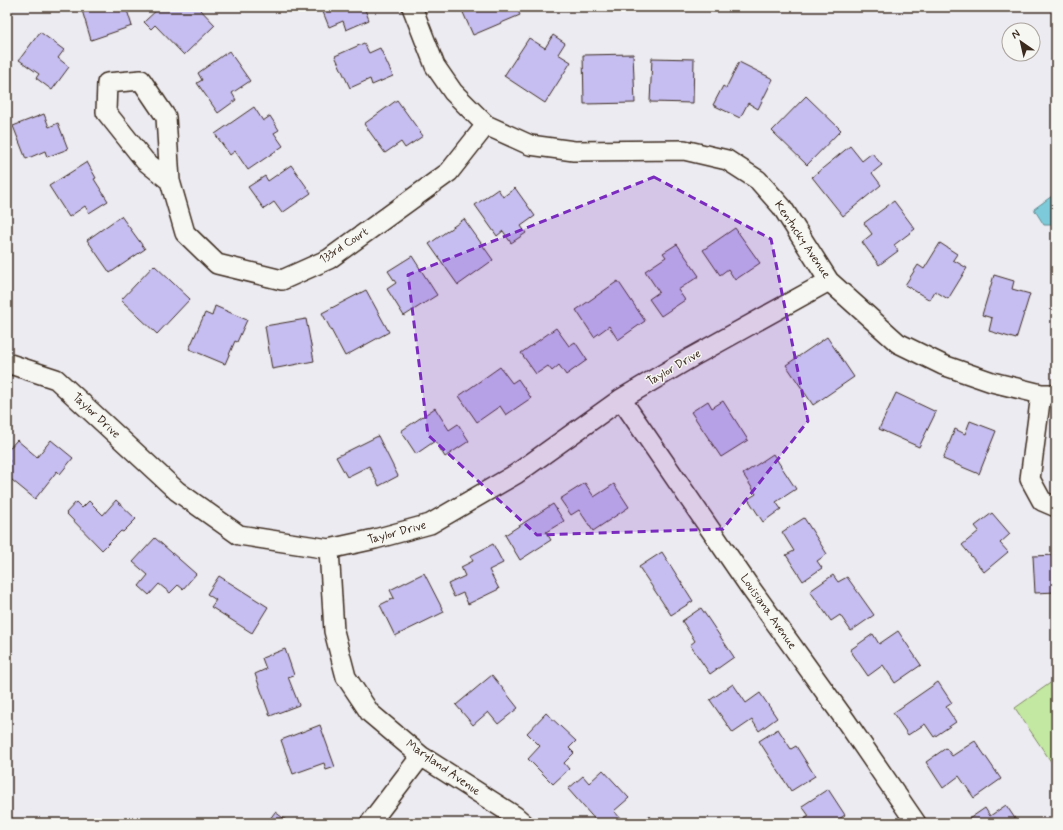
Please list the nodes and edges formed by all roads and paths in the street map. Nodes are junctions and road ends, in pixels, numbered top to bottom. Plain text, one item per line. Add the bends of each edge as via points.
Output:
1 (412, 7) edge
2 (486, 124) junction
3 (170, 181) junction
4 (829, 281) junction
5 (7, 363) edge
6 (1048, 394) edge
7 (621, 400) junction
8 (1056, 507) edge
9 (329, 549) junction
10 (421, 756) junction
11 (370, 823) edge
12 (523, 823) edge
13 (916, 823) edge

1 - 2 street, Kentucky Avenue via 435,66 453,92
2 - 3 street, 133rd Court via 449,172 329,259 282,280 217,264 185,233
2 - 4 street, Kentucky Avenue via 530,145 574,151 684,150 727,160 758,180 782,207
3 - 3 street, 133rd Court via 166,117 141,80 106,83 106,112 145,161
4 - 6 street, Kentucky Avenue via 898,342 943,365 992,382
4 - 7 street, Taylor Drive via 692,357
5 - 9 street, Taylor Drive via 56,379 176,491 239,535
6 - 8 street via 1030,479 1042,501
7 - 9 street, Taylor Drive via 516,474 430,524
7 - 13 street, Louisiana Avenue
9 - 10 street, Maryland Avenue via 334,631 346,677 370,713
10 - 11 street
10 - 12 street, Maryland Avenue

